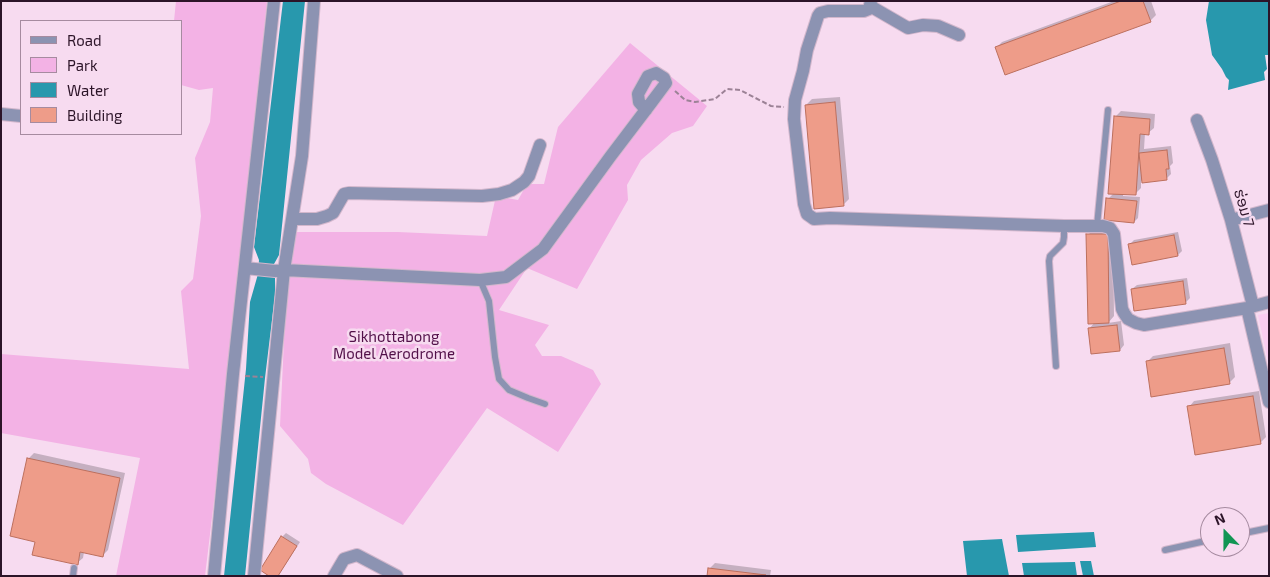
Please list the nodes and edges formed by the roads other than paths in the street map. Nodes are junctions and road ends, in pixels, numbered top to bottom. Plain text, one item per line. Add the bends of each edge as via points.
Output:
1 (274, 1) edge
2 (314, 1) edge
3 (870, 4) edge
4 (959, 35) dead end
5 (646, 110) junction
6 (1108, 110) dead end
7 (1, 114) edge
8 (20, 116) edge
9 (1197, 120) dead end
10 (540, 146) dead end
11 (1269, 210) edge
12 (292, 219) junction
13 (1231, 220) junction
14 (1064, 226) junction
15 (1097, 226) junction
16 (250, 268) junction
17 (279, 270) junction
18 (480, 280) junction
19 (1269, 302) edge
20 (1250, 307) junction
21 (1056, 366) dead end
22 (1269, 402) edge
23 (545, 404) dead end
24 (1269, 528) edge
25 (1250, 532) edge
26 (1200, 542) edge
27 (1165, 550) dead end
28 (74, 568) dead end
29 (73, 576) edge
30 (214, 576) edge
31 (254, 576) edge
32 (334, 576) edge
33 (397, 576) edge

1 - 16 street
2 - 12 street via 302,156
3 - 4 street via 908,28 938,26
3 - 14 street via 864,11 826,11 820,14 807,50 794,108 807,214 814,219
5 - 5 street via 666,83 656,73 648,76 638,94
5 - 18 street via 543,249 506,277
6 - 15 lane
7 - 8 street
9 - 13 street, ຮ່ອມ 7
10 - 12 street via 524,182 499,194 349,193 344,194 333,213 327,216
11 - 13 street
12 - 17 street
13 - 20 street, ຮ່ອມ 7
14 - 15 street
14 - 21 lane via 1063,243 1049,261
15 - 20 street via 1110,228 1114,234 1122,309 1128,319 1144,325
16 - 17 street
16 - 30 street via 233,374
17 - 18 street
17 - 31 street
18 - 23 lane via 489,300 499,378 510,390
19 - 20 street
20 - 22 street, ຮ່ອມ 7
24 - 25 lane
26 - 27 lane
28 - 29 lane
32 - 33 street via 344,559 356,555

